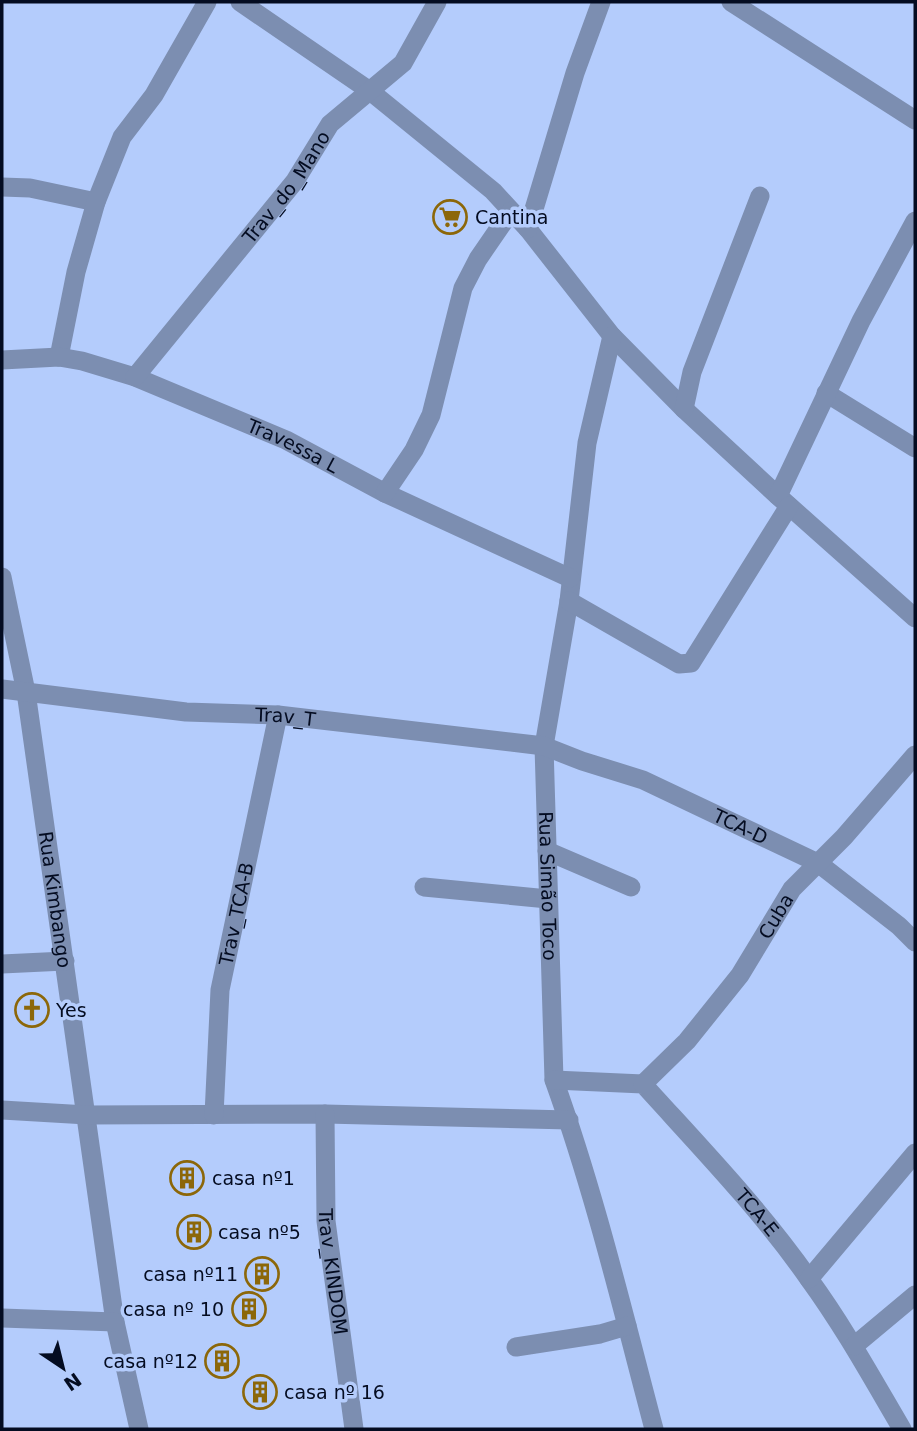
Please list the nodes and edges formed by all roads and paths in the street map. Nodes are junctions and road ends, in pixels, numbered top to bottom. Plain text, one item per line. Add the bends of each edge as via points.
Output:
1 (206, 2) edge
2 (240, 2) edge
3 (437, 2) edge
4 (601, 2) edge
5 (731, 2) edge
6 (370, 91) junction
7 (915, 120) edge
8 (2, 187) edge
9 (760, 195) dead end
10 (96, 202) junction
11 (511, 211) junction
12 (915, 221) edge
13 (528, 229) junction
14 (612, 336) junction
15 (60, 357) junction
16 (2, 360) edge
17 (135, 377) junction
18 (826, 393) junction
19 (684, 409) junction
20 (915, 448) edge
21 (385, 493) junction
22 (783, 501) junction
23 (2, 577) edge
24 (570, 578) junction
25 (569, 601) junction
26 (915, 618) edge
27 (2, 689) edge
28 (26, 692) junction
29 (278, 715) junction
30 (544, 746) junction
31 (915, 755) edge
32 (547, 851) junction
33 (818, 863) junction
34 (424, 887) dead end
35 (631, 887) dead end
36 (548, 899) junction
37 (915, 942) edge
38 (65, 961) junction
39 (2, 964) edge
40 (554, 1080) junction
41 (643, 1084) junction
42 (2, 1110) edge
43 (324, 1114) junction
44 (87, 1115) junction
45 (214, 1115) junction
46 (569, 1121) junction
47 (915, 1153) edge
48 (809, 1279) junction
49 (915, 1295) edge
50 (2, 1318) edge
51 (115, 1322) junction
52 (627, 1325) junction
53 (854, 1346) junction
54 (516, 1347) dead end
55 (139, 1429) edge
56 (354, 1429) edge
57 (654, 1429) edge
58 (902, 1429) edge

1 - 10 street via 155,95 122,138
2 - 6 street
3 - 6 street, Trav_do_Mano via 403,63
4 - 13 street
5 - 7 street
6 - 11 street
6 - 17 street, Trav_do_Mano via 330,124 288,191
8 - 10 street
9 - 19 street via 692,372
10 - 15 street via 76,272
11 - 13 street
11 - 21 street via 463,288 431,415
12 - 18 street
13 - 14 street
14 - 19 street
14 - 24 street, Rua Simão Toco via 587,443
15 - 16 street, Travessa L
15 - 17 street, Travessa L
17 - 21 street, Travessa L via 286,440
18 - 20 street
18 - 22 street
19 - 22 street
21 - 24 street, Travessa L
22 - 25 street via 691,663 678,664
22 - 26 street
23 - 28 street, Rua Kimbango
24 - 25 street, Rua Simão Toco
25 - 30 street, Rua Simão Toco
27 - 28 street, Trav_T
28 - 29 street, Trav_T via 186,712
28 - 38 street, Rua Kimbango
29 - 30 street, Trav_T
29 - 45 street, Trav_TCA-B via 220,990
30 - 32 street, Rua Simão Toco
30 - 33 street, TCA-D via 643,780
31 - 33 street, Cuba
32 - 35 street
32 - 36 street, Rua Simão Toco
33 - 37 street, TCA-D
33 - 41 street, Cuba via 792,889 740,975 687,1041
34 - 36 street
36 - 40 street, Rua Simão Toco
38 - 39 street
38 - 44 street, Rua Kimbango
40 - 41 street
40 - 46 street, Rua Simão Toco
41 - 48 street, TCA-E via 766,1222
42 - 44 street
43 - 45 street
43 - 46 street
43 - 56 street, Trav_KINDOM via 326,1221
44 - 45 street
44 - 51 street, Rua Kimbango
46 - 52 street, Rua Simão Toco
47 - 48 street
48 - 53 street, TCA-E
49 - 53 street
50 - 51 street
51 - 55 street, Rua Kimbango
52 - 54 street via 600,1334
52 - 57 street, Rua Simão Toco
53 - 58 street, TCA-E

